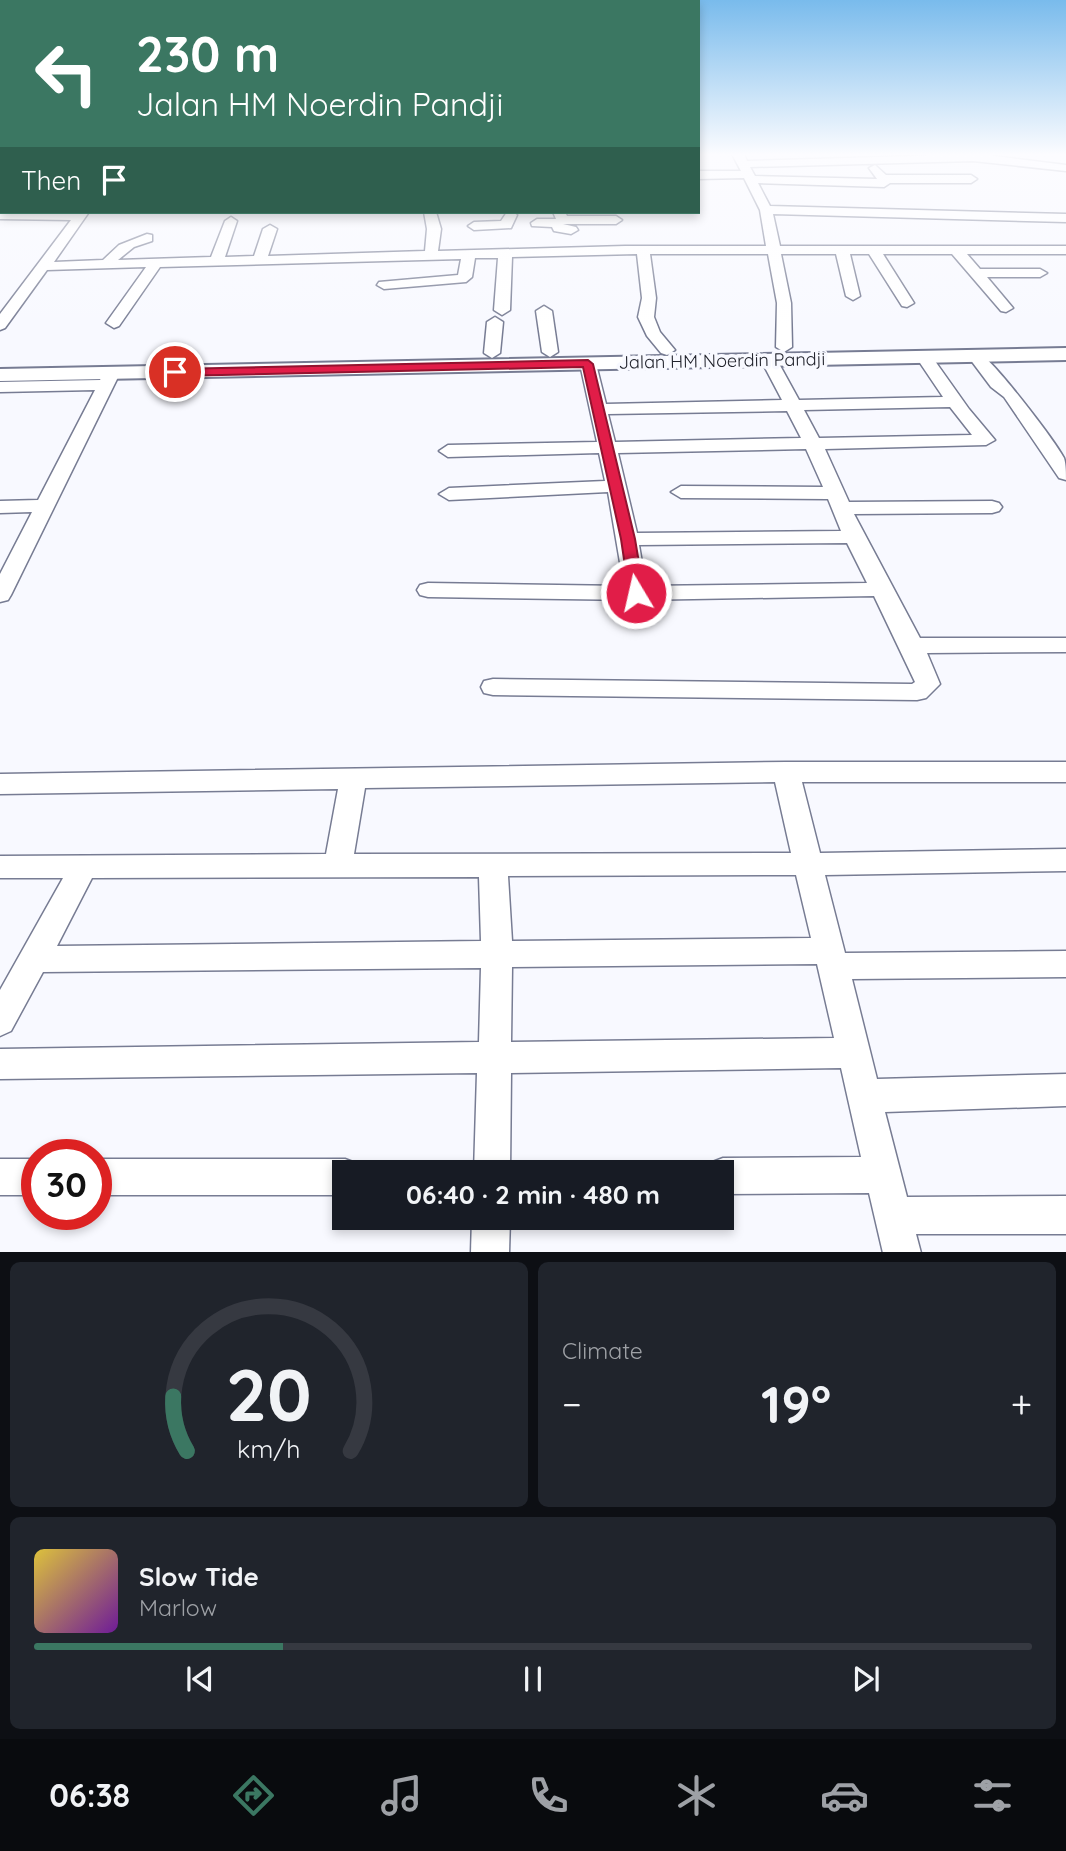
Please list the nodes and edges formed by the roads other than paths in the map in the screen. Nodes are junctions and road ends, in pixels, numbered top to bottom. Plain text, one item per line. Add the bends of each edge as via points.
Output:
1 (766, 212) edge
2 (886, 212) edge
3 (898, 212) edge
4 (954, 212) edge
5 (989, 212) edge
6 (1024, 212) edge
7 (913, 213) edge
8 (81, 214) edge
9 (430, 214) edge
10 (472, 214) edge
11 (560, 214) edge
12 (0, 215) edge
13 (511, 215) dead end
14 (970, 215) junction
15 (1066, 218) edge
16 (231, 221) dead end
17 (537, 223) dead end
18 (474, 226) junction
19 (270, 229) dead end
20 (619, 230) edge
21 (147, 238) dead end
22 (643, 250) junction
23 (921, 250) junction
24 (956, 250) junction
25 (997, 250) junction
26 (1047, 250) junction
27 (1066, 250) edge
28 (580, 251) junction
29 (773, 251) junction
30 (842, 251) junction
31 (874, 251) junction
32 (505, 254) junction
33 (475, 255) junction
34 (431, 256) junction
35 (260, 260) junction
36 (216, 262) junction
37 (155, 264) junction
38 (107, 265) junction
39 (1066, 266) edge
40 (42, 267) junction
41 (979, 273) junction
42 (1040, 273) dead end
43 (384, 285) dead end
44 (853, 296) dead end
45 (907, 303) dead end
46 (982, 309) dead end
47 (544, 311) dead end
48 (114, 323) dead end
49 (0, 325) edge
50 (1066, 342) edge
51 (667, 349) junction
52 (550, 352) junction
53 (492, 353) junction
54 (777, 353) junction
55 (1066, 354) edge
56 (985, 356) junction
57 (925, 357) junction
58 (0, 363) edge
59 (588, 364) junction
60 (114, 371) junction
61 (0, 376) edge
62 (0, 387) edge
63 (1010, 393) joint
64 (956, 402) junction
65 (794, 407) junction
66 (599, 409) junction
67 (813, 443) junction
68 (607, 448) junction
69 (448, 451) dead end
70 (1066, 474) edge
71 (616, 486) junction
72 (681, 492) dead end
73 (449, 494) dead end
74 (837, 501) junction
75 (45, 506) junction
76 (992, 506) dead end
77 (0, 507) edge
78 (854, 537) junction
79 (628, 539) junction
80 (881, 589) junction
81 (428, 590) dead end
82 (636, 593) junction
83 (0, 594) edge
84 (1066, 645) edge
85 (912, 646) junction
86 (493, 687) dead end
87 (786, 772) junction
88 (1066, 772) edge
89 (353, 780) junction
90 (0, 784) edge
91 (1066, 860) edge
92 (493, 863) junction
93 (808, 864) junction
94 (338, 865) junction
95 (84, 866) junction
96 (0, 867) edge
97 (497, 954) junction
98 (831, 958) junction
99 (34, 959) junction
100 (1066, 964) edge
101 (0, 1021) edge
102 (854, 1053) junction
103 (495, 1058) junction
104 (0, 1064) edge
105 (1066, 1090) edge
106 (864, 1096) junction
107 (492, 1160) edge
108 (883, 1175) junction
109 (734, 1176) edge
110 (0, 1177) edge
111 (21, 1177) edge
112 (112, 1177) edge
113 (332, 1177) edge
114 (1066, 1215) edge
115 (893, 1216) junction
116 (491, 1230) edge
117 (490, 1252) edge
118 (902, 1252) edge

1 - 29 street
2 - 23 street
3 - 7 street
4 - 14 street
5 - 14 street
6 - 15 street
8 - 12 street
8 - 40 street
9 - 34 street
10 - 18 street
11 - 20 street via 562,220
13 - 18 street via 506,225
14 - 25 street
16 - 36 street
17 - 28 street via 571,229
18 - 33 street
19 - 35 street
20 - 22 street
20 - 28 street
21 - 38 street via 123,248
22 - 29 street
22 - 51 street via 649,298 646,317
23 - 24 street
23 - 31 street
24 - 25 street
24 - 41 street
25 - 26 street
26 - 27 street
26 - 39 street
28 - 32 street
29 - 30 street
29 - 54 street via 784,303
30 - 31 street
30 - 44 street
31 - 45 street
32 - 33 street
32 - 53 street
33 - 34 street
33 - 43 street via 461,279
34 - 35 street
35 - 36 street
36 - 37 street
37 - 38 street
37 - 48 street
38 - 40 street
40 - 49 street
41 - 42 street
41 - 46 street via 1006,308
47 - 52 street
50 - 54 main road, Jalan HM Noerdin Pandji
51 - 52 main road, Jalan HM Noerdin Pandji
51 - 54 main road, Jalan HM Noerdin Pandji
52 - 53 main road, Jalan HM Noerdin Pandji
53 - 60 main road, Jalan HM Noerdin Pandji
54 - 57 main road, Jalan HM Noerdin Pandji
54 - 59 main road, Jalan HM Noerdin Pandji
54 - 65 street
55 - 56 main road, Jalan HM Noerdin Pandji
56 - 57 main road, Jalan HM Noerdin Pandji
56 - 63 street via 997,383
57 - 64 street
58 - 60 main road, Jalan HM Noerdin Pandji
59 - 60 main road, Jalan HM Noerdin Pandji
59 - 66 street
60 - 61 main road, Jalan HM Noerdin Pandji
60 - 62 street
60 - 75 street
63 - 70 street
64 - 65 street
64 - 67 street via 986,440
65 - 66 street
65 - 67 street
66 - 68 street
67 - 68 street
67 - 74 street
68 - 69 street
68 - 71 street
71 - 73 street
71 - 79 street
72 - 74 street
74 - 76 street
74 - 78 street
75 - 77 street
75 - 83 street
78 - 79 street
78 - 80 street
79 - 82 street
80 - 82 street
80 - 85 street
81 - 82 street
84 - 85 street
85 - 86 street via 928,684 917,692
87 - 88 street
87 - 89 street
87 - 93 street
89 - 90 street
89 - 94 street
91 - 93 street
92 - 93 street
92 - 94 street
92 - 97 street
93 - 98 street
94 - 95 street
95 - 96 street
95 - 99 street
97 - 98 street
97 - 99 street
97 - 103 street
98 - 100 street
98 - 102 street
99 - 101 street
102 - 103 street
102 - 106 street
103 - 104 street
103 - 107 street
105 - 106 street
106 - 108 street
108 - 109 street
108 - 115 street
110 - 111 street
112 - 113 street
114 - 115 street
115 - 118 street
116 - 117 street

